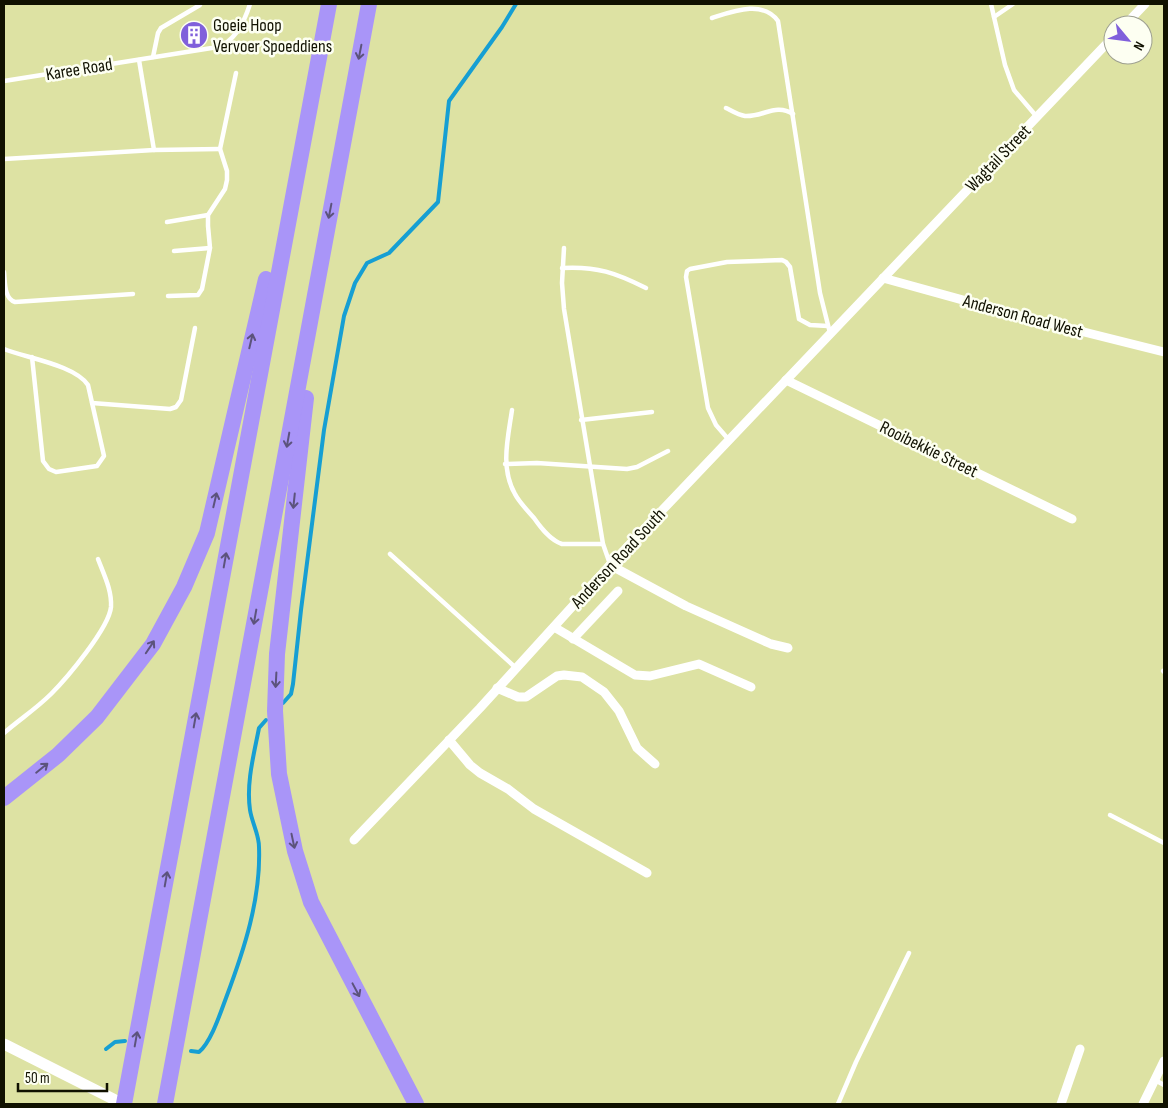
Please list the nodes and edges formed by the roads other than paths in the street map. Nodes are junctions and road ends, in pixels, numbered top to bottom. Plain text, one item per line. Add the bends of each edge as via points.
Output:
1 (250, 4) edge
2 (328, 4) edge
3 (369, 4) edge
4 (991, 4) edge
5 (1013, 4) edge
6 (1145, 4) edge
7 (200, 5) dead end
8 (1135, 15) edge
9 (994, 17) junction
10 (712, 18) dead end
11 (1103, 48) edge
12 (154, 57) junction
13 (139, 60) junction
14 (236, 73) dead end
15 (4, 81) edge
16 (312, 88) junction
17 (726, 108) dead end
18 (793, 114) junction
19 (1037, 117) junction
20 (220, 149) junction
21 (154, 150) junction
22 (4, 159) edge
23 (208, 216) junction
24 (167, 222) dead end
25 (210, 248) junction
26 (564, 248) dead end
27 (174, 251) dead end
28 (321, 261) junction
29 (562, 268) junction
30 (4, 272) edge
31 (883, 278) junction
32 (646, 288) dead end
33 (133, 294) dead end
34 (168, 296) dead end
35 (195, 328) dead end
36 (829, 330) junction
37 (4, 349) edge
38 (1164, 352) edge
39 (32, 357) junction
40 (786, 380) junction
41 (92, 404) junction
42 (512, 410) dead end
43 (652, 412) dead end
44 (581, 420) junction
45 (730, 440) junction
46 (668, 451) dead end
47 (505, 464) junction
48 (590, 468) junction
49 (1072, 519) dead end
50 (603, 544) junction
51 (390, 554) dead end
52 (98, 559) dead end
53 (610, 565) junction
54 (618, 591) dead end
55 (554, 627) junction
56 (573, 638) junction
57 (788, 648) dead end
58 (516, 668) junction
59 (751, 687) dead end
60 (497, 688) junction
61 (4, 733) edge
62 (449, 740) junction
63 (655, 764) dead end
64 (4, 798) edge
65 (1110, 815) dead end
66 (354, 840) dead end
67 (1164, 843) edge
68 (648, 873) dead end
69 (909, 953) dead end
70 (4, 1044) edge
71 (1080, 1048) dead end
72 (1164, 1061) edge
73 (1155, 1080) junction
74 (1164, 1084) edge
75 (124, 1104) edge
76 (165, 1104) edge
77 (416, 1104) edge
78 (838, 1104) edge
79 (1061, 1104) edge
80 (1143, 1104) edge

1 - 12 lane, Karee Road via 237,32 226,44
2 - 16 highway
3 -> 28 highway
4 - 9 lane
5 - 9 lane
6 - 8 street
7 - 12 lane via 161,28
9 - 19 lane via 1004,65 1014,90
10 - 18 lane via 748,6 763,8 776,17
11 - 19 street, Wagtail Street
12 - 13 lane, Karee Road
13 - 15 lane, Karee Road
13 - 21 lane
14 - 20 lane
64 -> 16 highway via 58,756 97,717 153,644 184,587 207,533
75 -> 16 highway
17 - 18 lane via 746,116 781,109
18 - 36 lane via 820,293
19 - 31 street, Wagtail Street
20 - 21 lane
20 - 23 lane via 227,180
21 - 22 lane
23 - 24 lane
23 - 25 lane
25 - 27 lane
25 - 34 lane via 200,294
26 - 29 lane
28 -> 76 highway
28 -> 77 highway via 277,654 275,711 279,774 295,851 311,902
29 - 32 lane via 613,272
29 - 44 lane via 564,309
30 - 33 lane via 8,296 15,302
31 - 36 street, Anderson Road South
31 - 38 street, Anderson Road West
35 - 41 lane via 181,400 176,407
36 - 40 street, Anderson Road South
36 - 45 lane via 799,319 790,267 782,260 727,262 687,272 708,408 716,425
37 - 39 lane
39 - 41 lane via 84,379
39 - 41 lane via 43,461 49,469 56,472 97,466 101,462 104,456
40 - 45 street, Anderson Road South
40 - 49 street, Rooibekkie Street
42 - 47 lane
43 - 44 lane
44 - 48 lane
45 - 53 street, Anderson Road South
46 - 48 lane via 637,467
47 - 48 lane via 537,463
47 - 50 lane via 515,495 555,541 562,544
48 - 50 lane
50 - 53 lane
51 - 58 lane
52 - 61 lane via 111,592 111,609 105,626 51,694
53 - 55 street, Anderson Road South
53 - 57 street via 686,606 771,644
54 - 56 street
55 - 56 street
55 - 58 street, Anderson Road South
56 - 59 street via 635,675 650,676 700,664
58 - 60 street, Anderson Road South
60 - 62 street, Anderson Road South
60 - 63 street via 522,698 557,676 582,677 604,692 619,711 637,748
62 - 66 street, Anderson Road South
62 - 68 street via 470,765 534,809
65 - 67 lane
69 - 78 lane
70 - 75 street
71 - 79 street
72 - 73 street
73 - 74 lane
73 - 80 street

